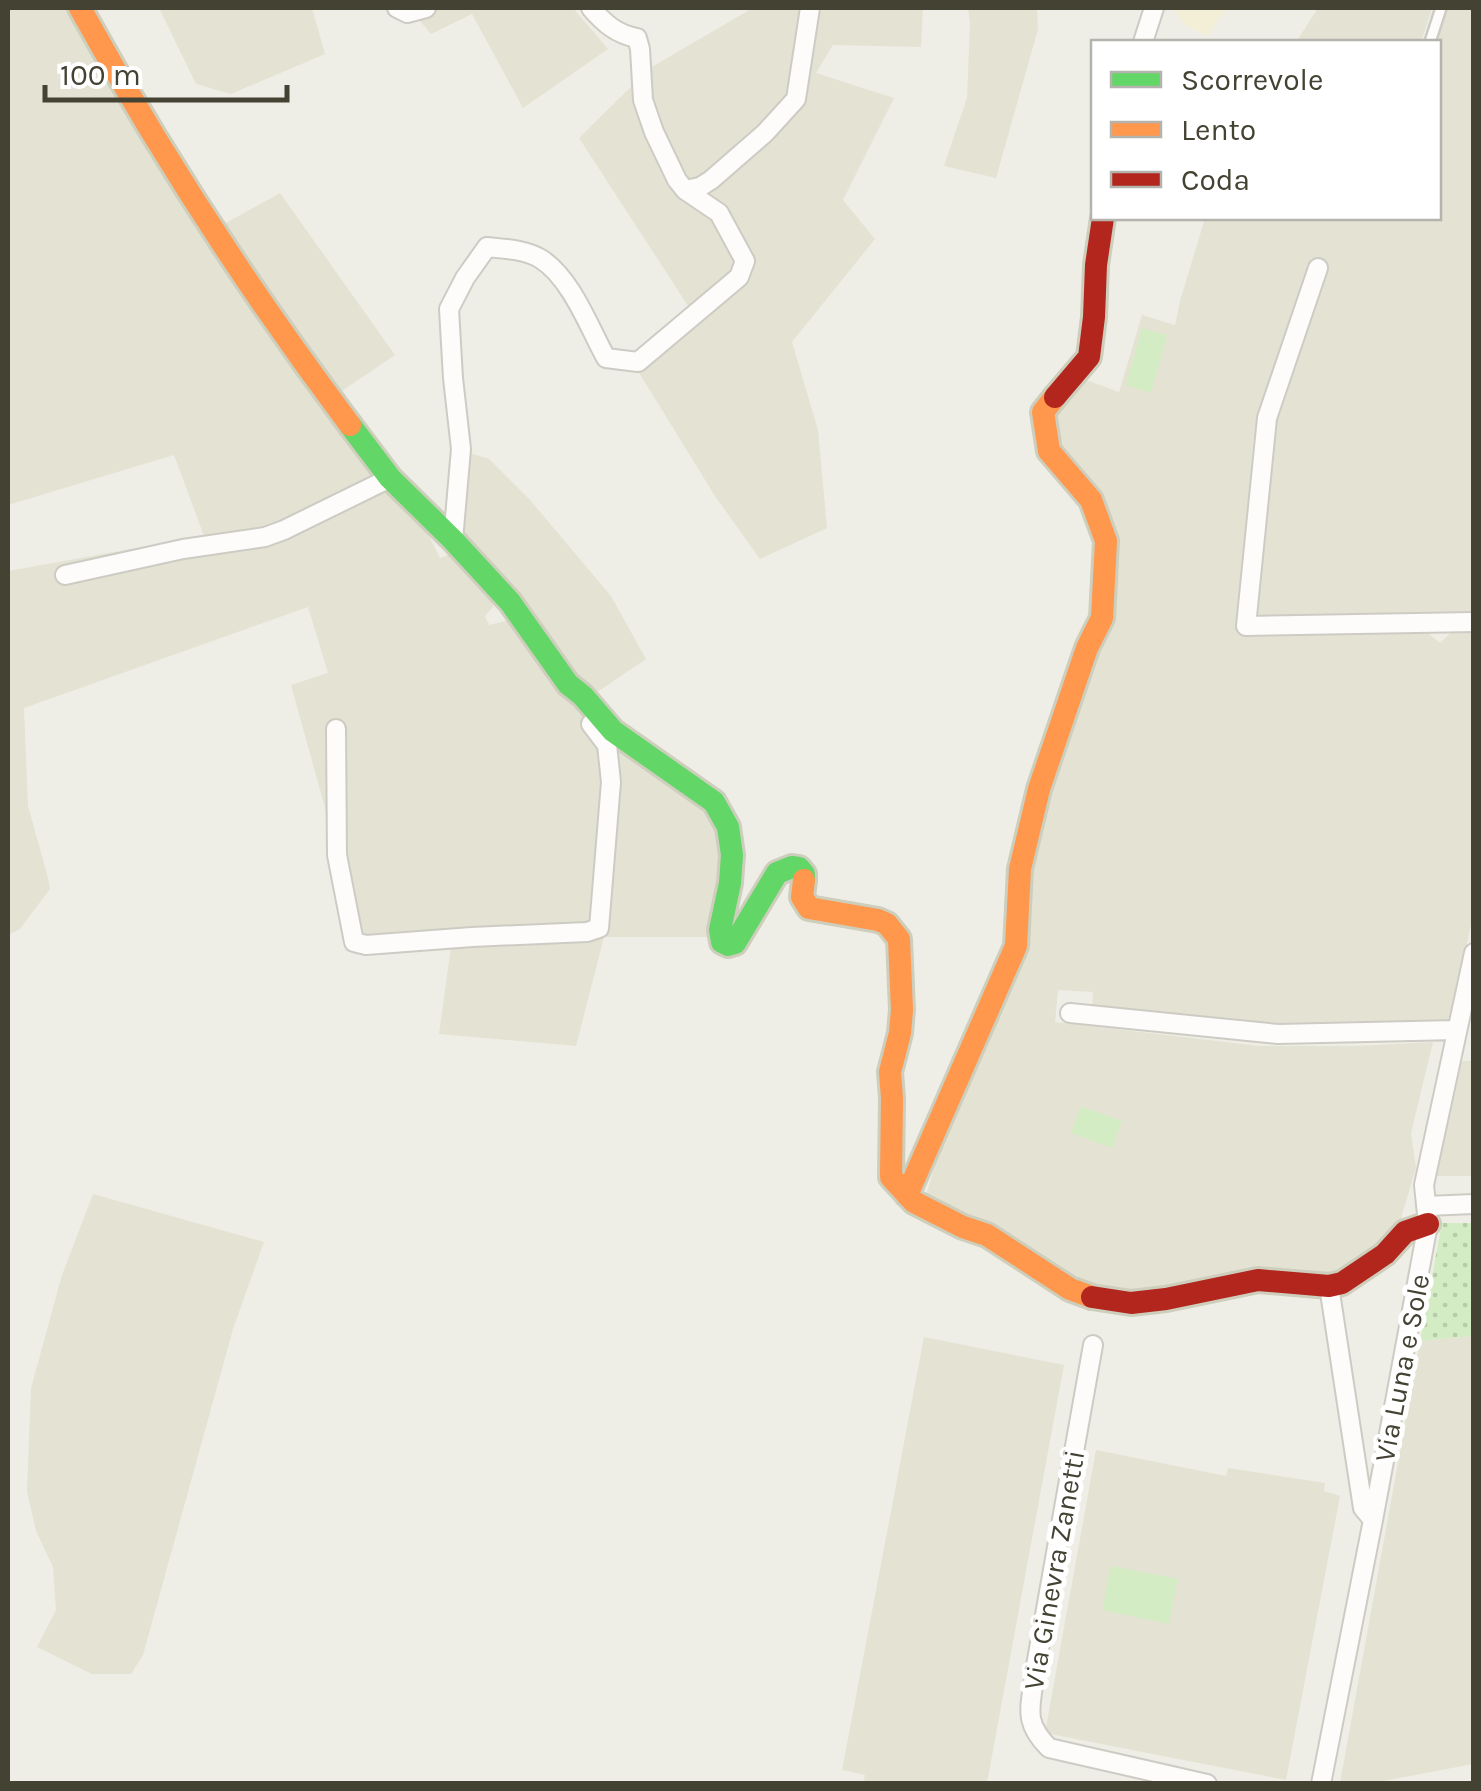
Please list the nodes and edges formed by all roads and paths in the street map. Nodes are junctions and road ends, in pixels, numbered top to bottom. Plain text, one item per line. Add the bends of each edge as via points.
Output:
1 (80, 8) edge
2 (397, 8) edge
3 (426, 8) edge
4 (591, 8) edge
5 (810, 8) edge
6 (1154, 8) edge
7 (1441, 8) edge
8 (1144, 40) edge
9 (1431, 40) edge
10 (685, 190) junction
11 (1103, 220) edge
12 (1318, 268) dead end
13 (390, 478) junction
14 (454, 540) junction
15 (65, 575) dead end
16 (1474, 622) edge
17 (568, 684) junction
18 (336, 729) dead end
19 (1474, 953) edge
20 (1070, 1013) dead end
21 (1456, 1030) junction
22 (908, 1195) junction
23 (1474, 1204) edge
24 (1427, 1215) junction
25 (1329, 1286) junction
26 (1093, 1344) dead end
27 (1374, 1520) junction
28 (1207, 1784) edge
29 (1321, 1784) edge

1 - 13 street via 262,304
2 - 3 street
4 - 10 street via 622,35 637,38 643,100
5 - 10 street via 796,100 711,180
6 - 8 street
7 - 9 lane
10 - 14 street via 718,213 745,261 738,277 638,362 606,358 564,280 540,258 487,247 465,278 450,309 461,449
11 - 22 street via 1089,357 1043,412 1048,451 1091,500 1106,540 1102,618 1039,789 1020,869 1016,946
12 - 16 street via 1267,418 1246,626
13 - 14 street
13 - 15 street via 265,537
14 - 17 street via 510,602
17 - 18 street via 607,745 612,782 599,928 587,932 354,942 337,854
17 - 22 street via 613,731 724,814 733,876 722,942 737,940 777,873 792,867 804,874 802,897 809,908 878,920 894,930 902,1010 890,1072 890,1161 891,1176
19 - 21 street, Via Luna e Sole
20 - 21 street via 1278,1034
21 - 24 street, Via Luna e Sole via 1424,1185
22 - 25 street via 1095,1298 1166,1300 1258,1280
23 - 24 street
24 - 25 street via 1385,1254
24 - 27 street, Via Luna e Sole
25 - 27 street via 1363,1508
26 - 28 street, Via Ginevra Zanetti via 1029,1718 1034,1734 1050,1748
27 - 29 street, Via Luna e Sole

